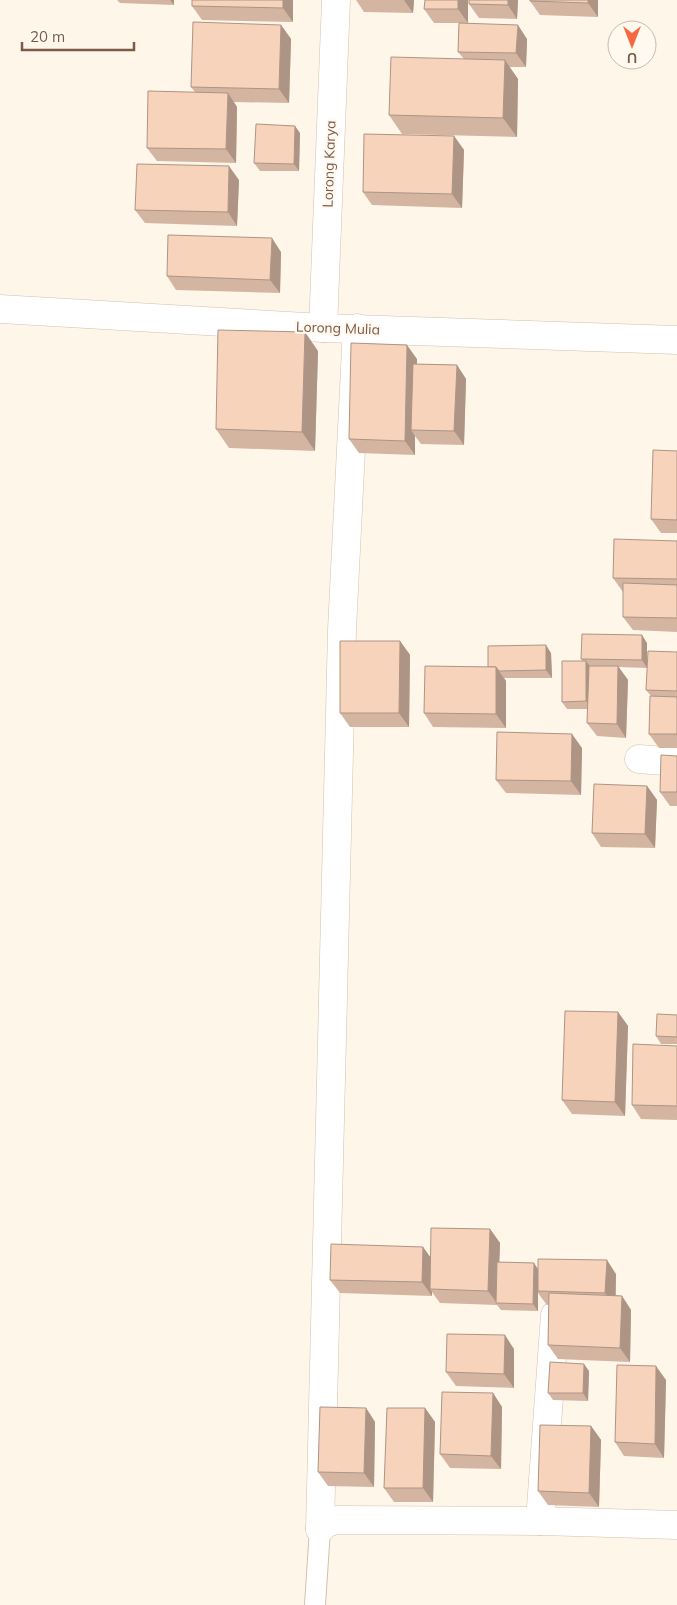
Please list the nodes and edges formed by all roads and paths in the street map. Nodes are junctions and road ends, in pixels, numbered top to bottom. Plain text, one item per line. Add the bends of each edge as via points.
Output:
1 (336, 0) edge
2 (0, 309) edge
3 (323, 328) junction
4 (357, 328) junction
5 (677, 340) edge
6 (639, 759) dead end
7 (677, 762) edge
8 (555, 1314) edge
9 (540, 1521) junction
10 (677, 1525) edge
11 (320, 1529) junction
12 (315, 1605) edge

1 - 3 street, Lorong Karya
2 - 3 street, Lorong Mulia
3 - 4 street, Lorong Mulia
4 - 5 street, Lorong Mulia
4 - 11 street via 342,650
6 - 7 street
8 - 9 street
9 - 10 street
9 - 11 street via 337,1520
11 - 12 lane

